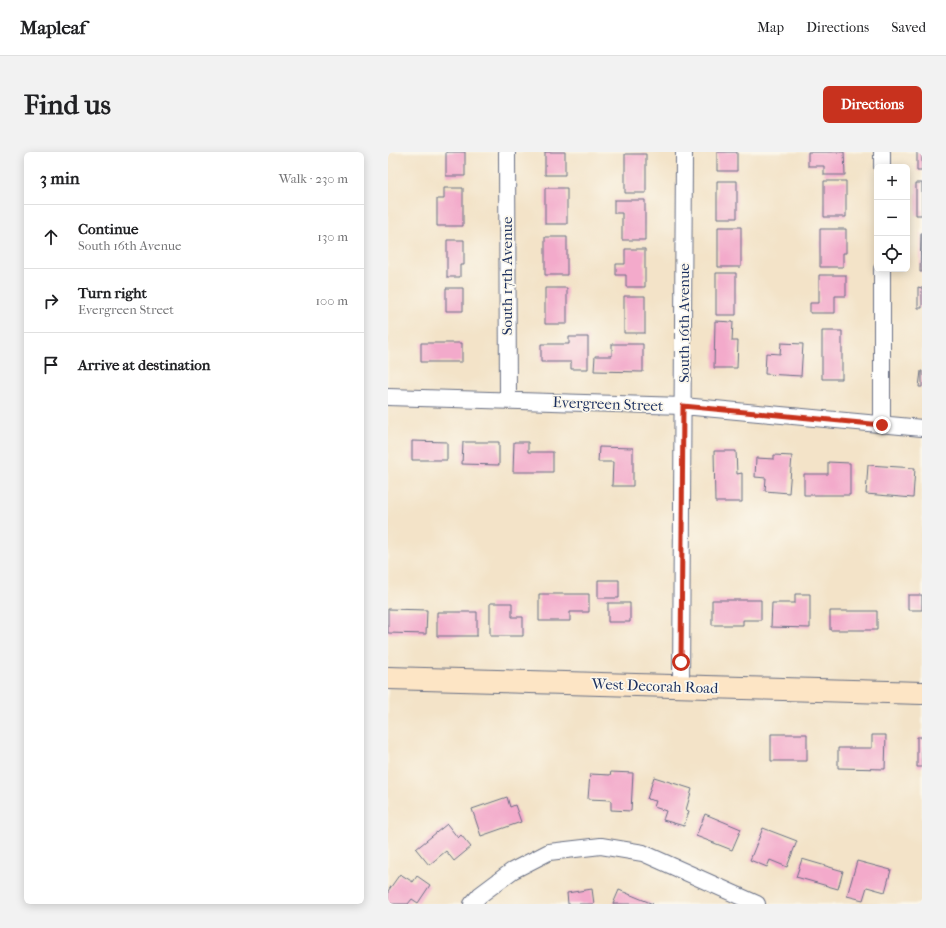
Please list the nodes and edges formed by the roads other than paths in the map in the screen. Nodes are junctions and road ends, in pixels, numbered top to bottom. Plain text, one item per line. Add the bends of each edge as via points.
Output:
1 (507, 152) edge
2 (684, 152) edge
3 (882, 152) edge
4 (882, 164) edge
5 (882, 272) edge
6 (388, 397) edge
7 (508, 400) junction
8 (683, 406) junction
9 (882, 425) junction
10 (922, 428) edge
11 (388, 678) edge
12 (681, 686) junction
13 (922, 693) edge
14 (472, 904) edge
15 (758, 904) edge

1 - 7 street, South 17th Avenue
2 - 8 street, South 16th Avenue
3 - 4 street
5 - 9 street
6 - 7 street, Evergreen Street
7 - 8 street, Evergreen Street
8 - 9 street, Evergreen Street
8 - 12 street, South 16th Avenue
9 - 10 street, Evergreen Street
11 - 12 street, West Decorah Road
12 - 13 street, West Decorah Road
14 - 15 street via 512,871 549,852 601,846 643,853

